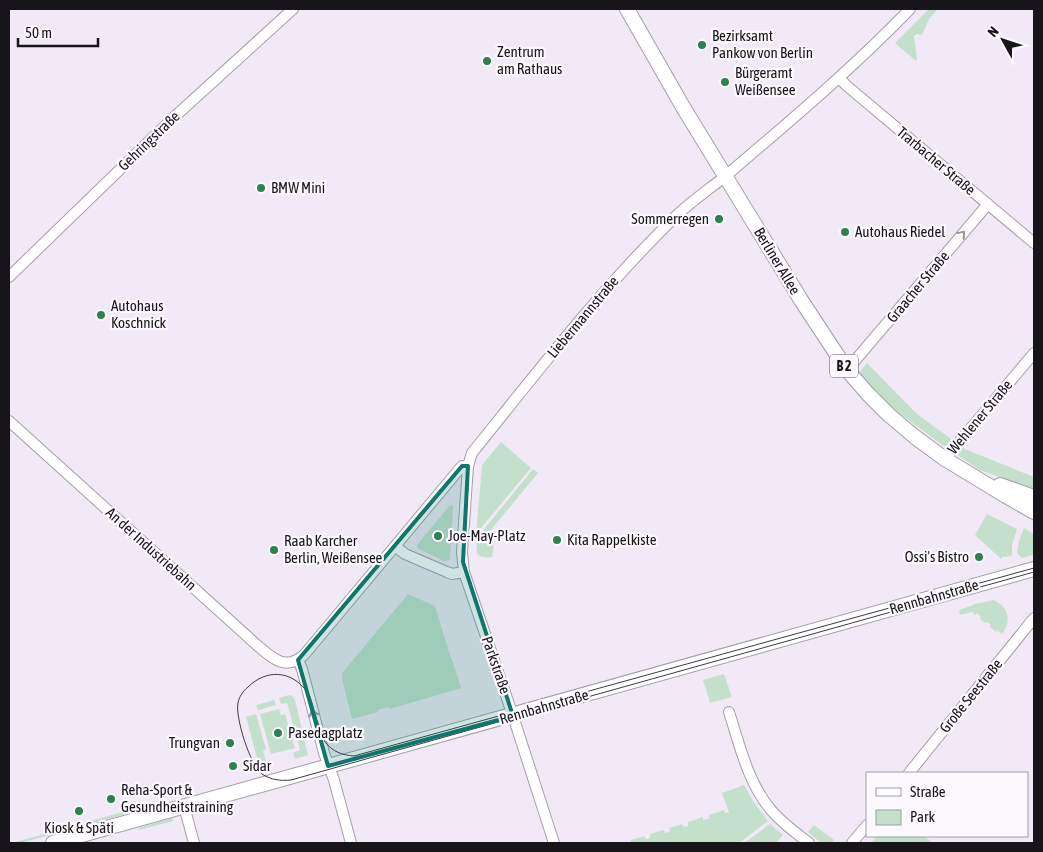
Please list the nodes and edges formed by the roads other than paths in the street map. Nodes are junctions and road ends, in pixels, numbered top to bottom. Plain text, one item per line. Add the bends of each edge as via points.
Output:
1 (293, 9) edge
2 (628, 9) edge
3 (910, 9) edge
4 (839, 78) junction
5 (726, 176) junction
6 (988, 204) junction
7 (1034, 243) edge
8 (9, 277) edge
9 (1034, 353) edge
10 (846, 370) junction
11 (9, 421) edge
12 (945, 459) junction
13 (468, 466) junction
14 (971, 474) junction
15 (1034, 497) edge
16 (1034, 512) edge
17 (396, 547) junction
18 (1034, 569) edge
19 (464, 572) junction
20 (1034, 618) edge
21 (298, 660) junction
22 (729, 712) dead end
23 (513, 716) junction
24 (328, 766) junction
25 (910, 772) edge
26 (184, 806) junction
27 (866, 826) edge
28 (53, 843) edge
29 (194, 843) edge
30 (351, 843) edge
31 (554, 843) edge
32 (809, 843) edge
33 (852, 843) edge

1 - 8 street, Gehringstraße via 172,119
2 - 5 main road, Berliner Allee / B 2
3 - 4 street, Liebermannstraße
4 - 5 street, Liebermannstraße
4 - 6 street, Trarbacher Straße
5 - 10 main road, Berliner Allee / B 2
5 - 13 street, Liebermannstraße via 686,206 590,307 472,452
6 - 7 street, Trarbacher Straße
10 -> 6 street, Graacher Straße
9 - 12 street, Wehlener Straße
10 - 12 main road, Berliner Allee / B 2 via 889,415
11 - 21 street, An der Industriebahn via 270,657 279,662
12 - 14 main road, Berliner Allee / B 2
13 - 17 street, Liebermannstraße via 462,466
13 - 19 street, Parkstraße via 462,552
14 - 15 main road, Berliner Allee / B 2
14 - 16 main road, Berliner Allee / B 2
17 - 19 street via 452,574
17 - 21 street, Liebermannstraße
18 - 23 main road, Rennbahnstraße
19 - 23 street, Parkstraße
20 - 25 street, Große Seestraße
24 -> 21 street
22 - 32 street via 758,792 773,812
23 - 24 main road, Rennbahnstraße
23 - 31 street, Parkstraße
24 - 26 main road, Rennbahnstraße
24 - 30 street
26 - 28 main road, Rennbahnstraße
26 - 29 street
27 - 33 street

